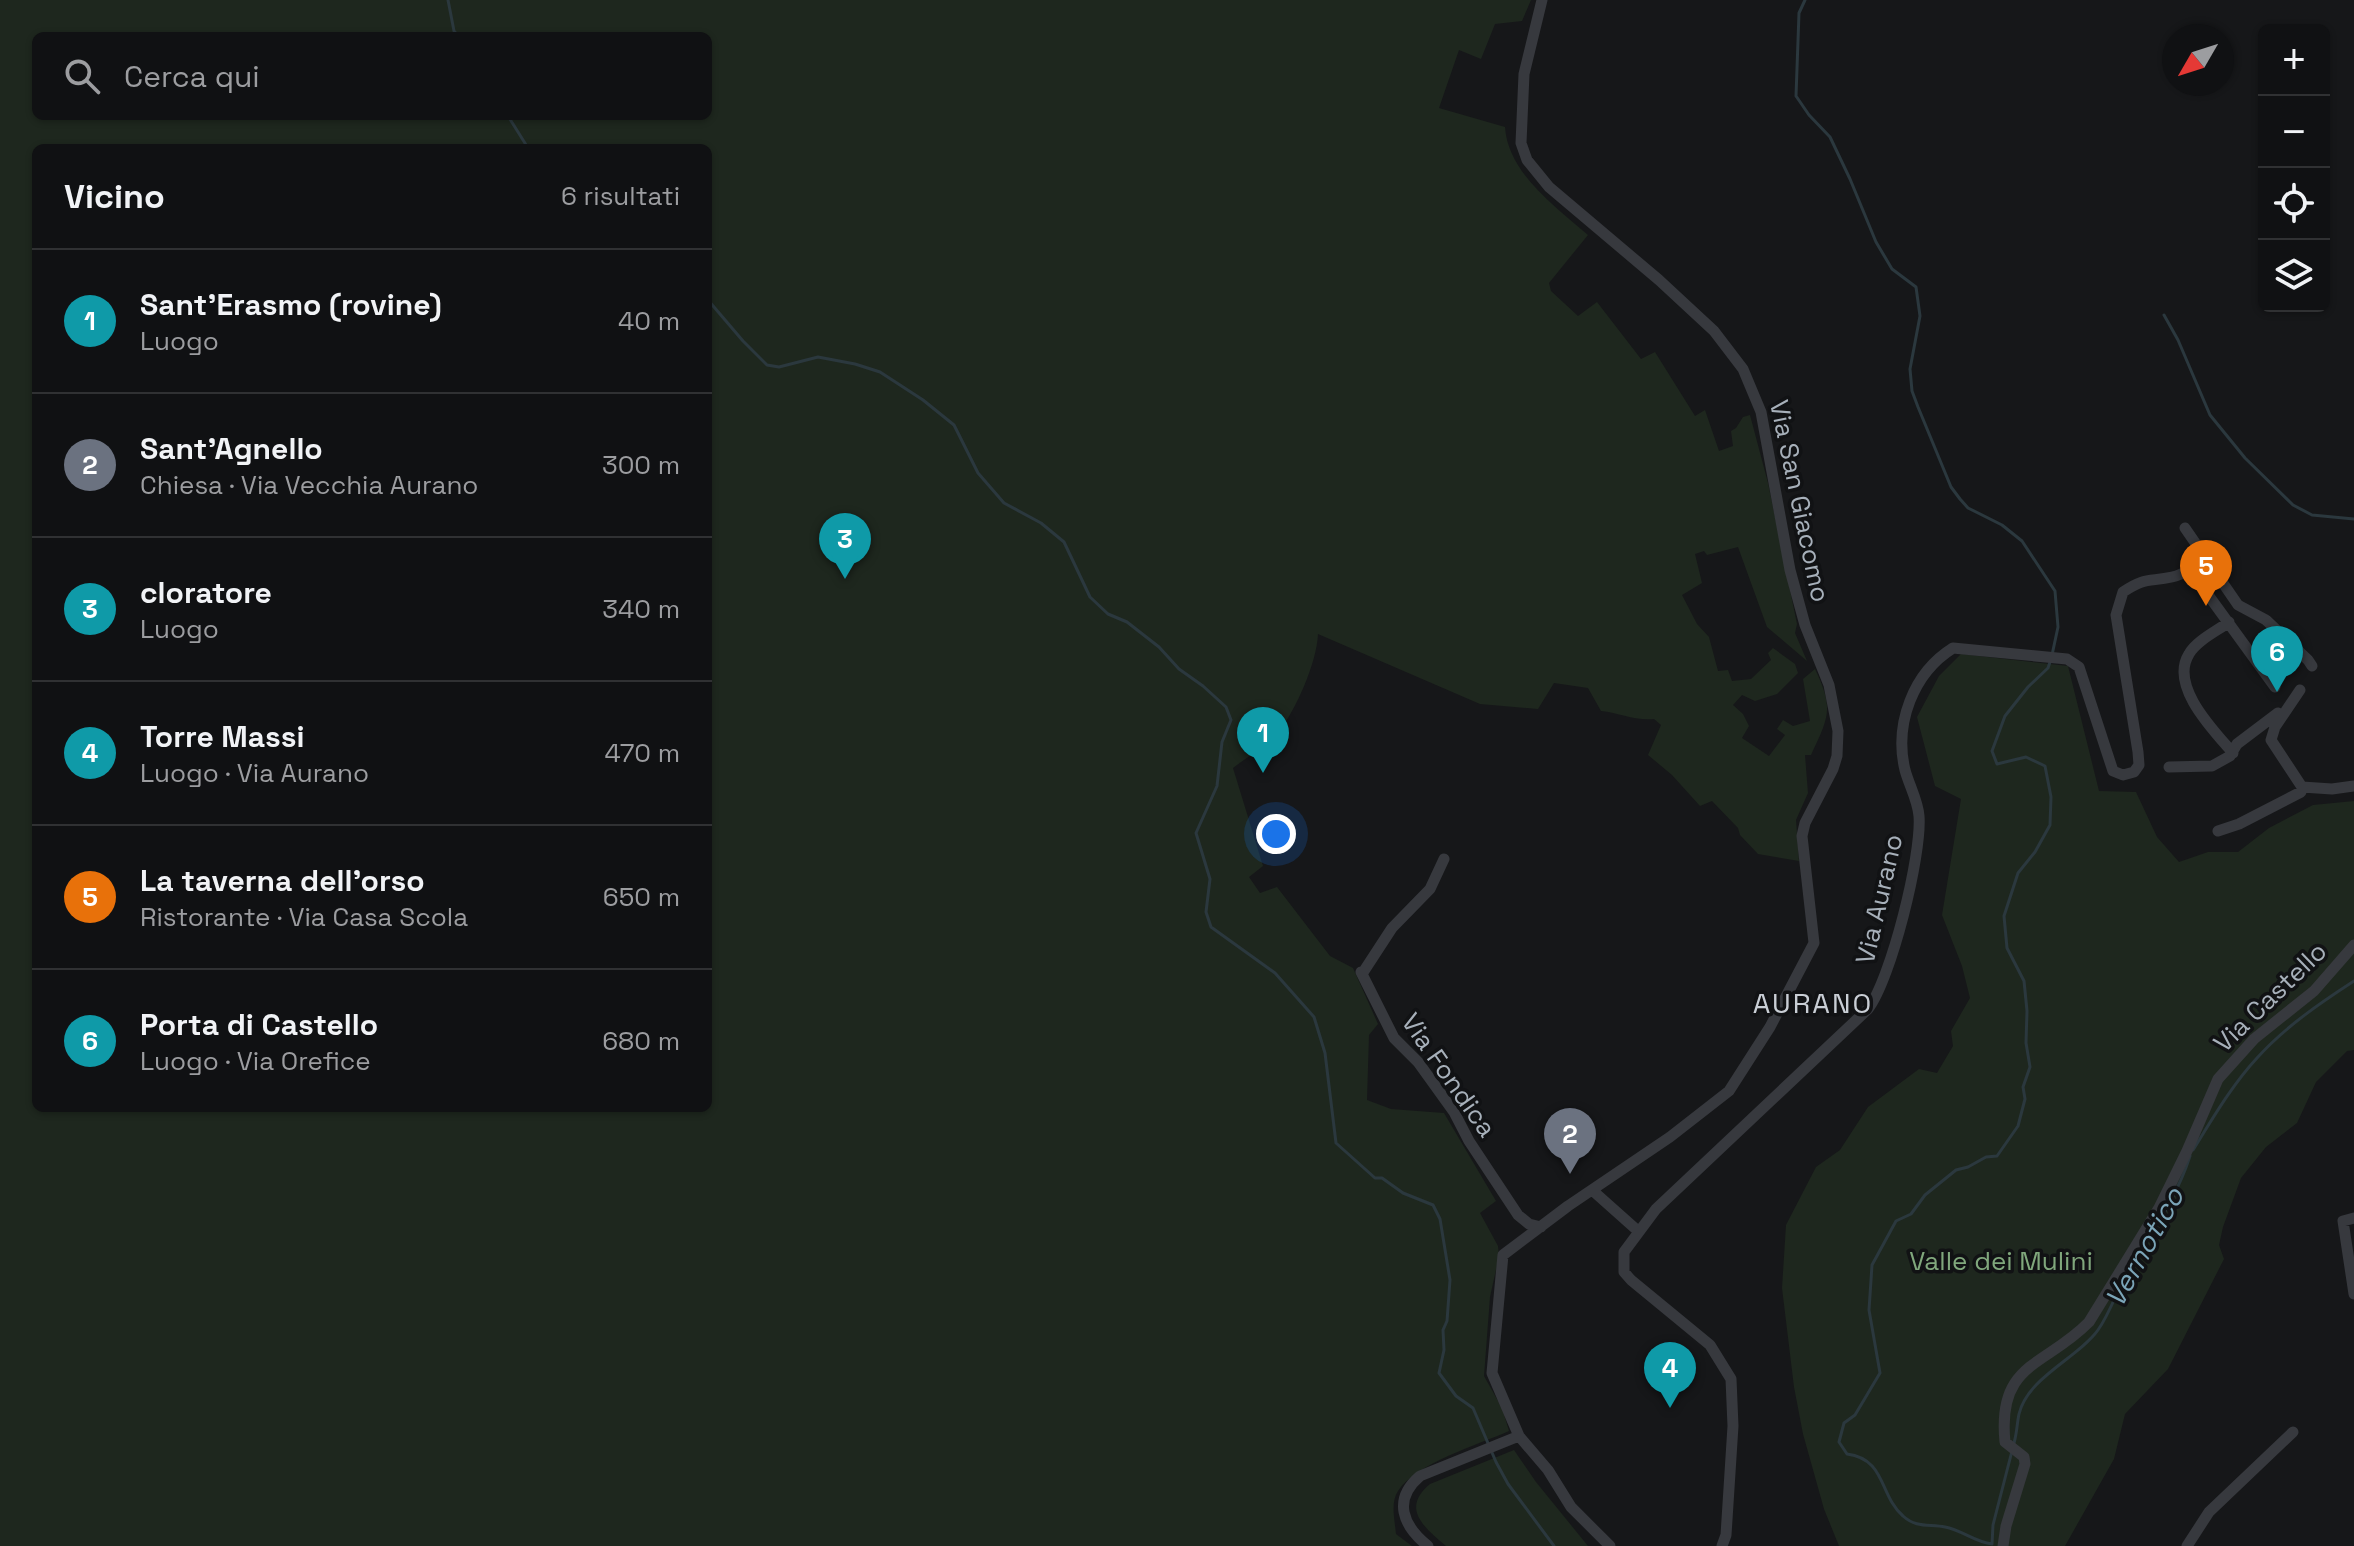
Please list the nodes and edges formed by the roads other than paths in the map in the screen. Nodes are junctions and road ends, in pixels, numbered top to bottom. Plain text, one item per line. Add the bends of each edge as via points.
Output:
1 (1542, 0) edge
2 (2185, 528) dead end
3 (2207, 558) junction
4 (2190, 570) junction
5 (2229, 622) junction
6 (2312, 666) dead end
7 (2300, 690) dead end
8 (2278, 717) junction
9 (2233, 753) junction
10 (2169, 767) dead end
11 (2354, 786) edge
12 (2302, 787) junction
13 (2218, 831) dead end
14 (1444, 859) dead end
15 (2354, 945) edge
16 (1592, 1190) junction
17 (2348, 1220) edge
18 (1541, 1227) junction
19 (1638, 1231) junction
20 (2354, 1294) edge
21 (2293, 1432) dead end
22 (1519, 1436) junction
23 (1428, 1546) edge
24 (1610, 1546) edge
25 (1722, 1546) edge
26 (2003, 1546) edge
27 (2187, 1546) edge

1 - 16 street, Via San Giacomo via 1524,74 1521,143 1527,160 1549,187 1714,331 1743,369 1761,412 1793,583 1829,685 1838,731 1833,769 1802,836 1812,952 1729,1091
2 - 3 street
3 - 4 street
3 - 6 street via 2238,605 2266,620
4 - 5 street
4 - 19 street, Via Aurano via 2140,581 2123,592 2116,615 2138,752 2134,772 2113,771 2079,667 2067,659 1953,648 1919,681 1909,697 1902,749 1919,834 1877,999
5 - 8 street via 2284,698
5 - 9 street via 2188,654 2183,676 2206,722
7 - 8 street
8 - 9 street via 2237,744
8 - 12 street via 2271,740
9 - 10 street via 2212,766
11 - 12 street
12 - 13 street
14 - 18 street, Via Fondica via 1430,889 1392,928 1361,973 1394,1038 1454,1112 1518,1215
15 - 26 street, Via Castello via 2314,991 2254,1039 2218,1079 2159,1208 2089,1322 2015,1380 2006,1406 2011,1447 2025,1464
16 - 18 street
16 - 19 street
17 - 20 street
18 - 22 street via 1503,1255 1492,1373
19 - 25 street, Via Aurano via 1624,1252 1624,1272 1710,1345 1731,1379 1733,1426
21 - 27 street via 2209,1512
22 - 23 street via 1411,1483 1404,1517
22 - 24 street via 1571,1507

